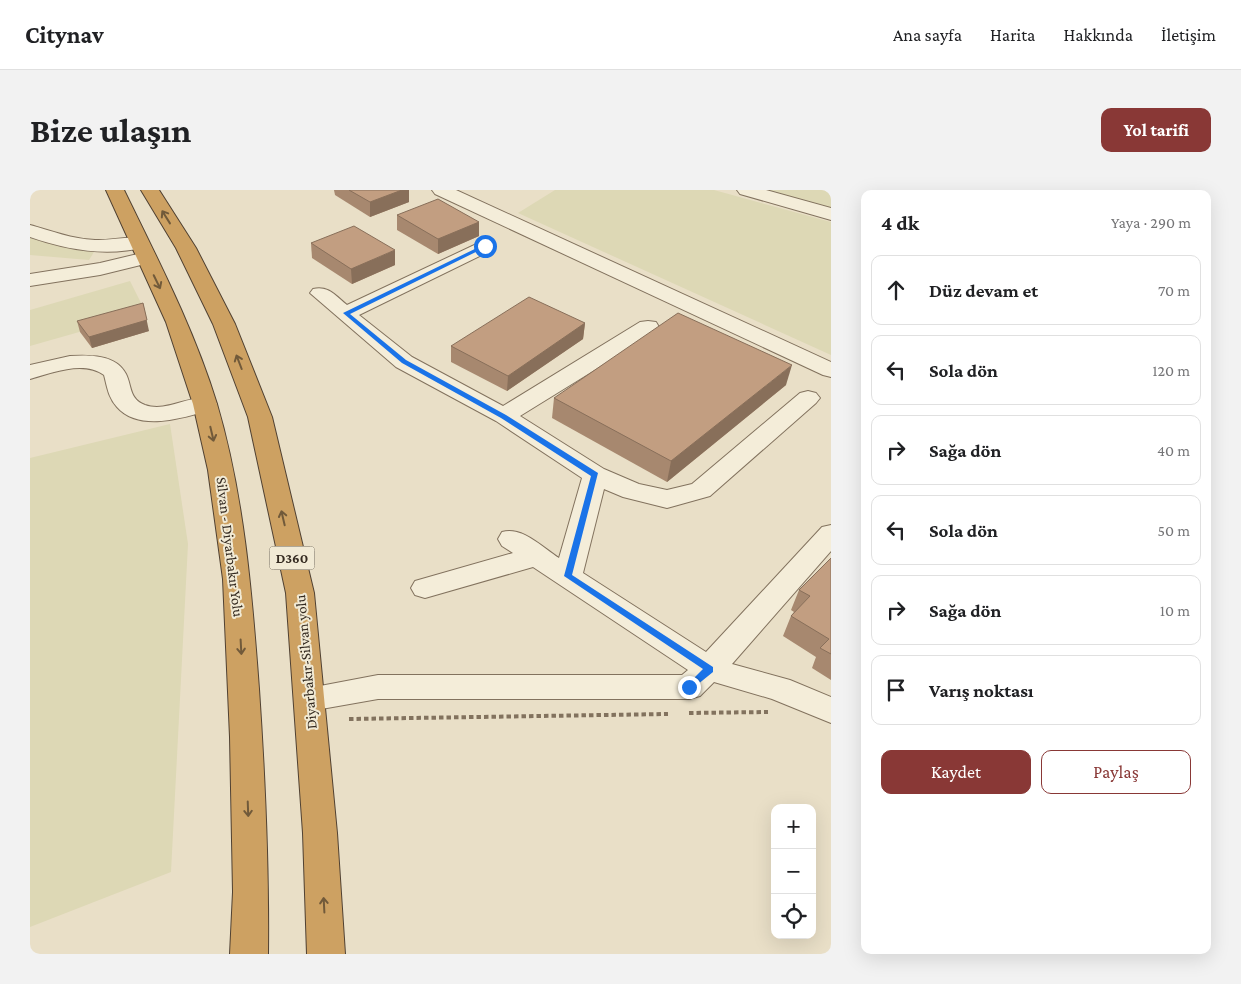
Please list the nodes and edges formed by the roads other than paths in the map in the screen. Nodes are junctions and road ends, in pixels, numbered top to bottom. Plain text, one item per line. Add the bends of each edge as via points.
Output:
1 (114, 190) edge
2 (150, 190) edge
3 (441, 190) edge
4 (746, 190) edge
5 (831, 214) edge
6 (30, 232) edge
7 (485, 246) dead end
8 (142, 251) junction
9 (30, 280) edge
10 (320, 293) dead end
11 (346, 313) junction
12 (648, 327) dead end
13 (831, 370) edge
14 (30, 372) edge
15 (808, 398) dead end
16 (205, 404) junction
17 (504, 416) junction
18 (595, 475) junction
19 (831, 534) edge
20 (511, 539) dead end
21 (538, 556) junction
22 (568, 576) junction
23 (425, 588) dead end
24 (709, 669) junction
25 (311, 709) junction
26 (831, 710) edge
27 (249, 954) edge
28 (326, 954) edge

1 - 8 highway, Silvan - Diyarbakır Yolu
25 -> 2 highway, Diyarbakır-Silvan yolu / D360 via 300,593 260,417 219,316 186,248
3 - 13 street
4 - 5 street
6 - 8 street via 85,247
7 - 11 street
8 - 9 street via 100,269
8 -> 16 highway, Silvan - Diyarbakır Yolu via 177,322
10 - 11 street
11 - 17 street via 404,362
12 - 17 street
14 - 16 street via 73,362 96,363 116,375 118,391 127,405 142,413 174,414
15 - 18 street via 701,490 667,499 632,491
16 -> 27 highway, Silvan - Diyarbakır Yolu via 220,470 237,579 251,892
17 - 18 street
18 - 22 street
19 - 24 street
20 - 21 street
21 - 22 street
21 - 23 street
22 - 24 street
24 - 25 street via 689,687 378,687
24 - 26 street via 779,689
28 -> 25 highway, Diyarbakır-Silvan yolu / D360

